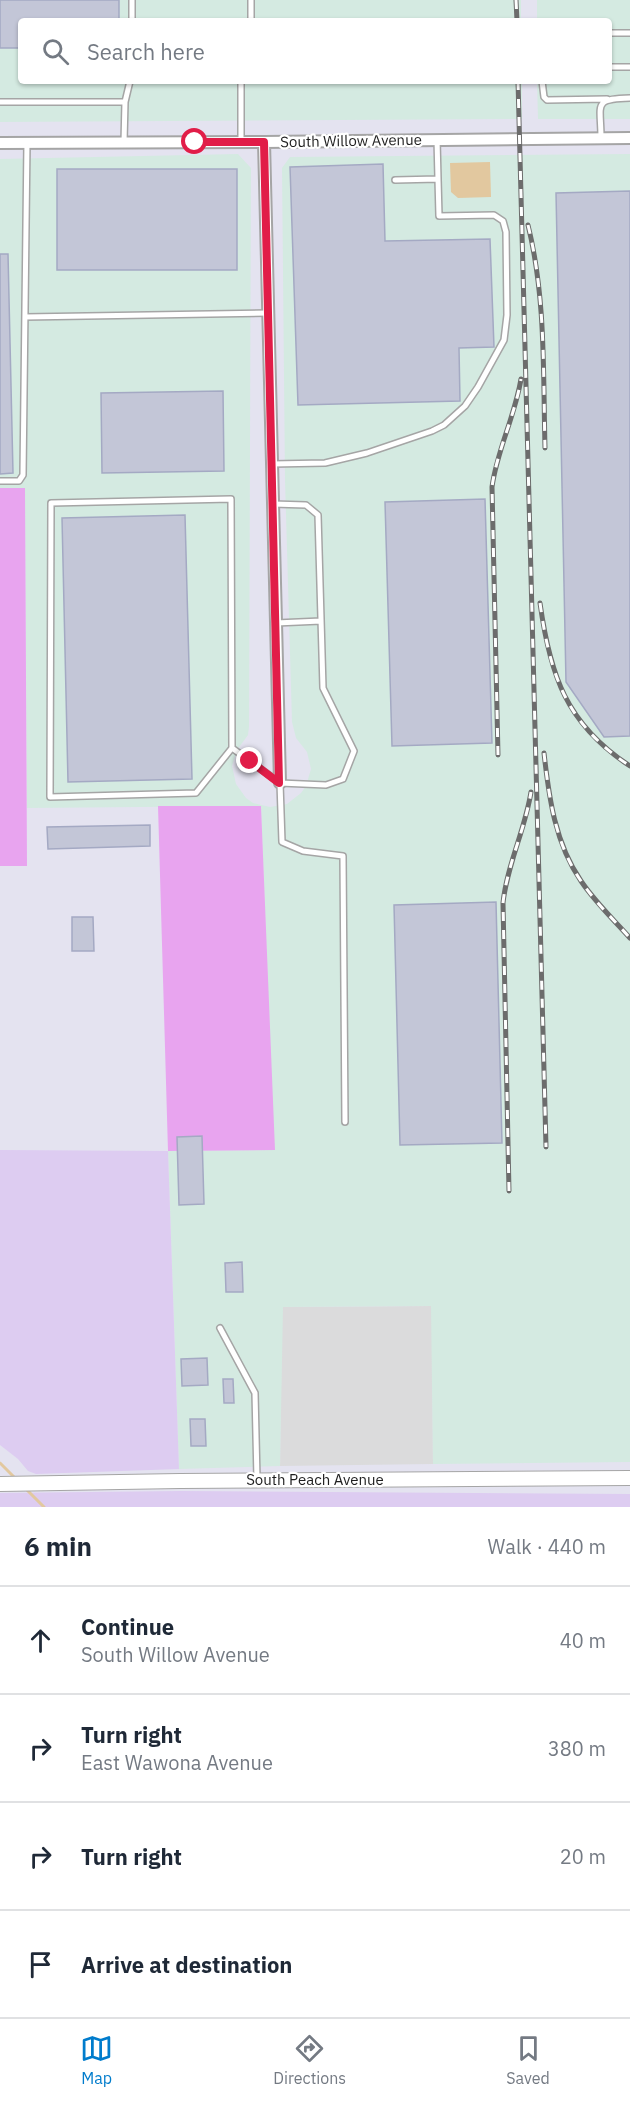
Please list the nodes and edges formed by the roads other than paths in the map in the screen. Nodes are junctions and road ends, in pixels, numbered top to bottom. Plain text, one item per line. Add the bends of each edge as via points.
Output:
1 (132, 0) edge
2 (251, 0) edge
3 (132, 18) edge
4 (251, 18) edge
5 (612, 33) edge
6 (630, 33) edge
7 (612, 67) edge
8 (630, 67) edge
9 (129, 84) edge
10 (241, 84) edge
11 (542, 84) edge
12 (630, 98) edge
13 (607, 99) junction
14 (0, 102) edge
15 (125, 102) junction
16 (601, 138) junction
17 (630, 138) edge
18 (437, 140) junction
19 (27, 142) junction
20 (124, 142) junction
21 (241, 142) junction
22 (264, 142) junction
23 (0, 143) edge
24 (438, 179) junction
25 (394, 180) dead end
26 (268, 314) junction
27 (25, 317) junction
28 (272, 464) junction
29 (0, 481) edge
30 (273, 504) junction
31 (321, 621) junction
32 (276, 623) junction
33 (232, 748) junction
34 (279, 783) junction
35 (345, 1122) dead end
36 (220, 1328) dead end
37 (630, 1478) edge
38 (257, 1480) junction
39 (0, 1484) edge

1 - 3 lane
2 - 4 lane
5 - 6 lane
7 - 8 lane
9 - 15 lane
10 - 21 lane
11 - 13 lane via 547,100
12 - 13 lane
13 - 16 lane via 601,107
14 - 15 lane
15 - 20 lane
16 - 17 street, South Willow Avenue
16 - 18 street, South Willow Avenue
18 - 22 street, South Willow Avenue
18 - 24 lane
19 - 20 street, South Willow Avenue
19 - 23 street, South Willow Avenue
19 - 27 lane
20 - 21 street, South Willow Avenue
21 - 22 street, South Willow Avenue
22 - 26 street
24 - 25 lane
24 - 28 lane via 439,216 494,215 503,221 506,232 504,340 478,387 444,425 423,435 341,460
26 - 27 lane
26 - 28 street
27 - 29 lane via 23,475 19,481
28 - 30 street
30 - 31 lane via 306,506 318,515
30 - 32 street
31 - 32 lane
31 - 34 lane via 323,687 354,751 343,779 326,785
32 - 34 street
33 - 33 lane via 231,499 51,503 50,796 196,793
33 - 34 lane
34 - 35 lane via 282,842 303,851 343,856
36 - 38 lane via 255,1393
37 - 38 street, South Peach Avenue
38 - 39 street, South Peach Avenue

